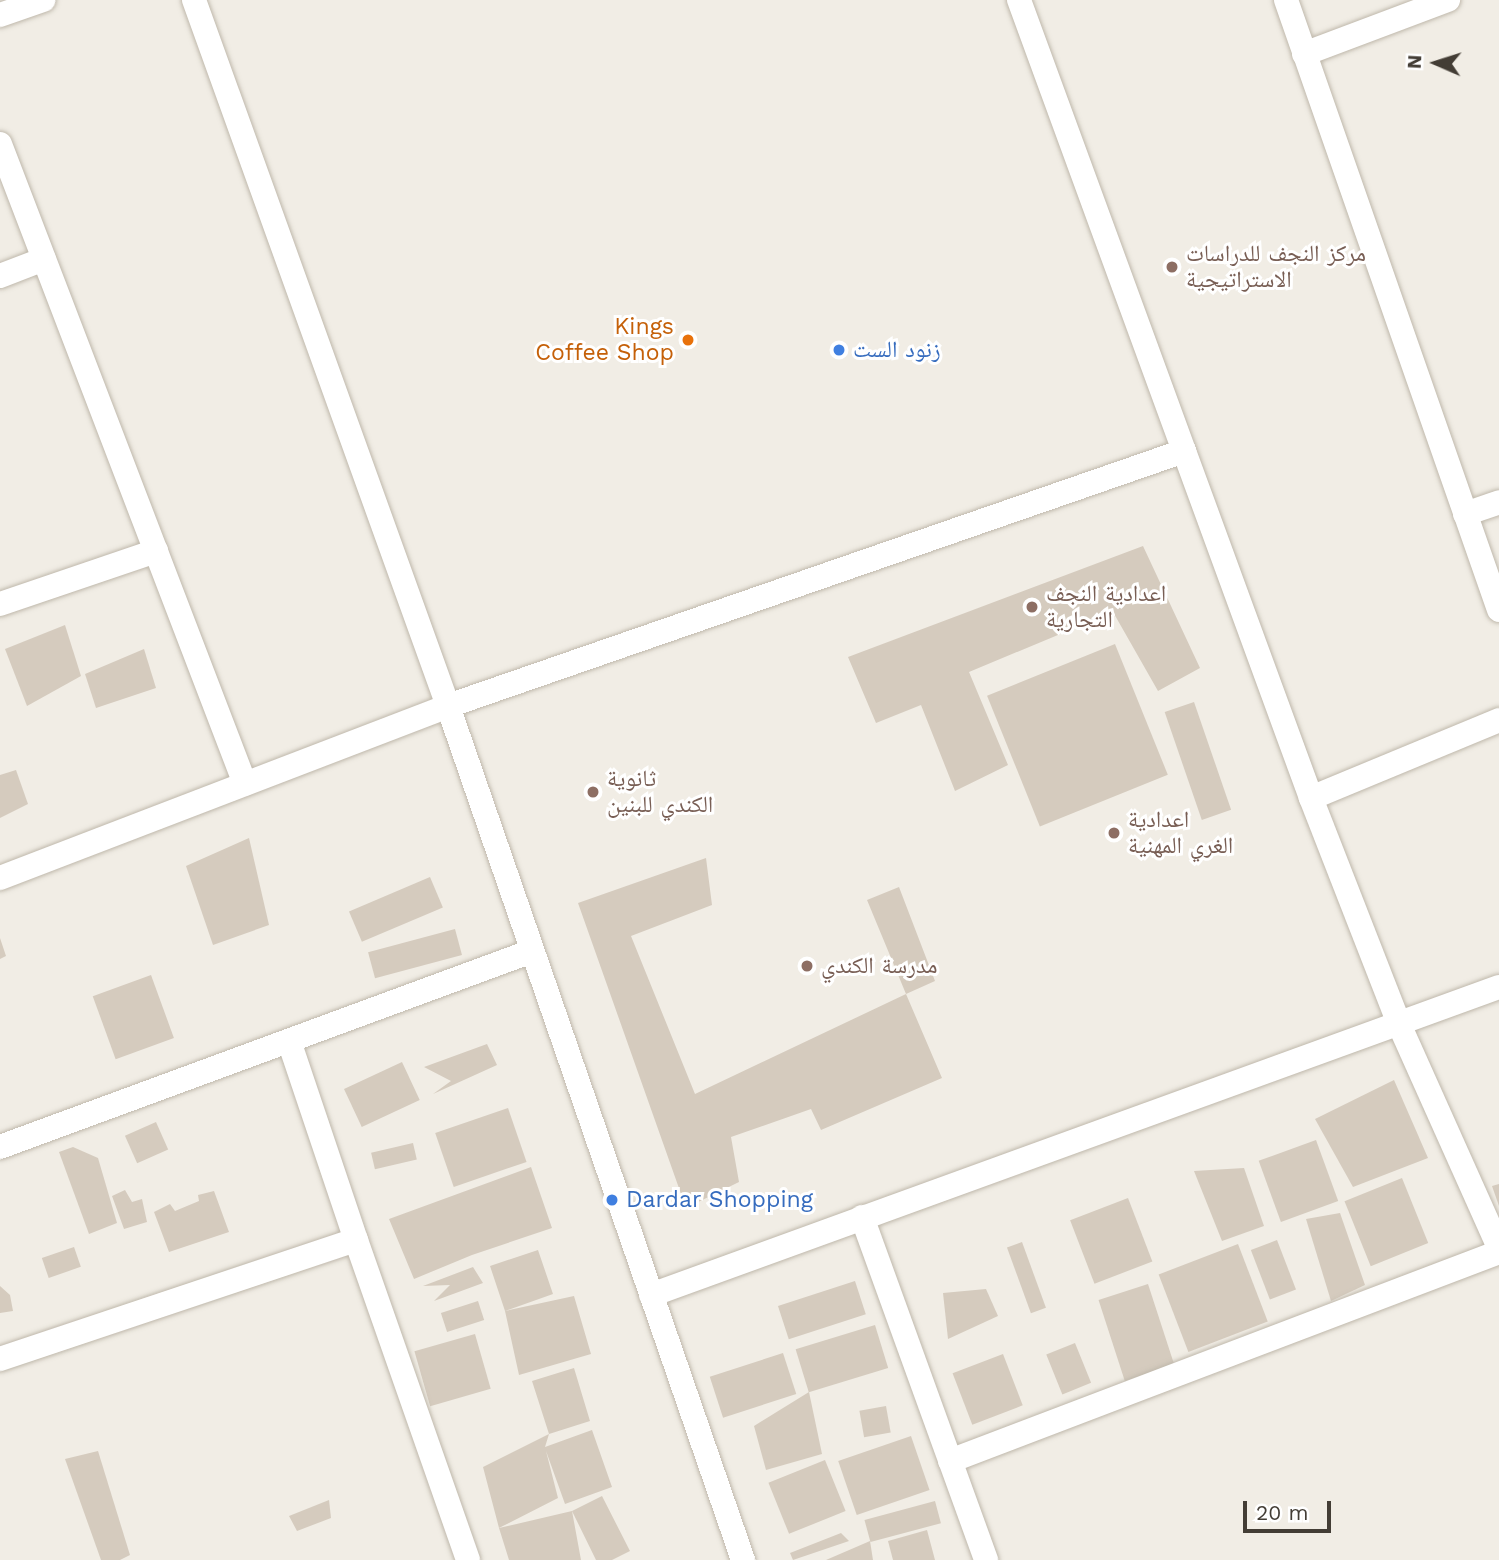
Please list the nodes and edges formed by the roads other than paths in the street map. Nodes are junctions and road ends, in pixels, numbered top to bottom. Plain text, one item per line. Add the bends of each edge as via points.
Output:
1 (43, 0) edge
2 (194, 0) edge
3 (1019, 0) edge
4 (1286, 0) edge
5 (1448, 0) edge
6 (0, 15) edge
7 (1304, 54) junction
8 (0, 144) edge
9 (44, 259) junction
10 (0, 276) edge
11 (1184, 451) junction
12 (1499, 502) edge
13 (1465, 514) junction
14 (156, 551) junction
15 (0, 604) edge
16 (1499, 610) edge
17 (448, 706) junction
18 (1499, 720) edge
19 (245, 784) junction
20 (1311, 797) junction
21 (0, 878) edge
22 (532, 951) junction
23 (1499, 987) edge
24 (1399, 1024) junction
25 (289, 1041) junction
26 (0, 1147) edge
27 (862, 1217) junction
28 (356, 1241) junction
29 (1499, 1250) edge
30 (651, 1295) junction
31 (0, 1359) edge
32 (950, 1461) junction
33 (468, 1560) edge
34 (743, 1560) edge
35 (986, 1560) edge

1 - 6 street
2 - 17 street
3 - 11 street
4 - 7 street
5 - 7 street
7 - 13 street
8 - 9 street
9 - 10 street
9 - 14 street
11 - 17 street
11 - 20 street
12 - 13 street
13 - 16 street
14 - 15 street
14 - 19 street
17 - 19 street
17 - 22 street
18 - 20 street
19 - 21 street
20 - 24 street
22 - 25 street
22 - 30 street
23 - 24 street
24 - 27 street
24 - 29 street
25 - 26 street
25 - 28 street
27 - 30 street
27 - 32 street
28 - 31 street
28 - 33 street
29 - 32 street
30 - 34 street
32 - 35 street

